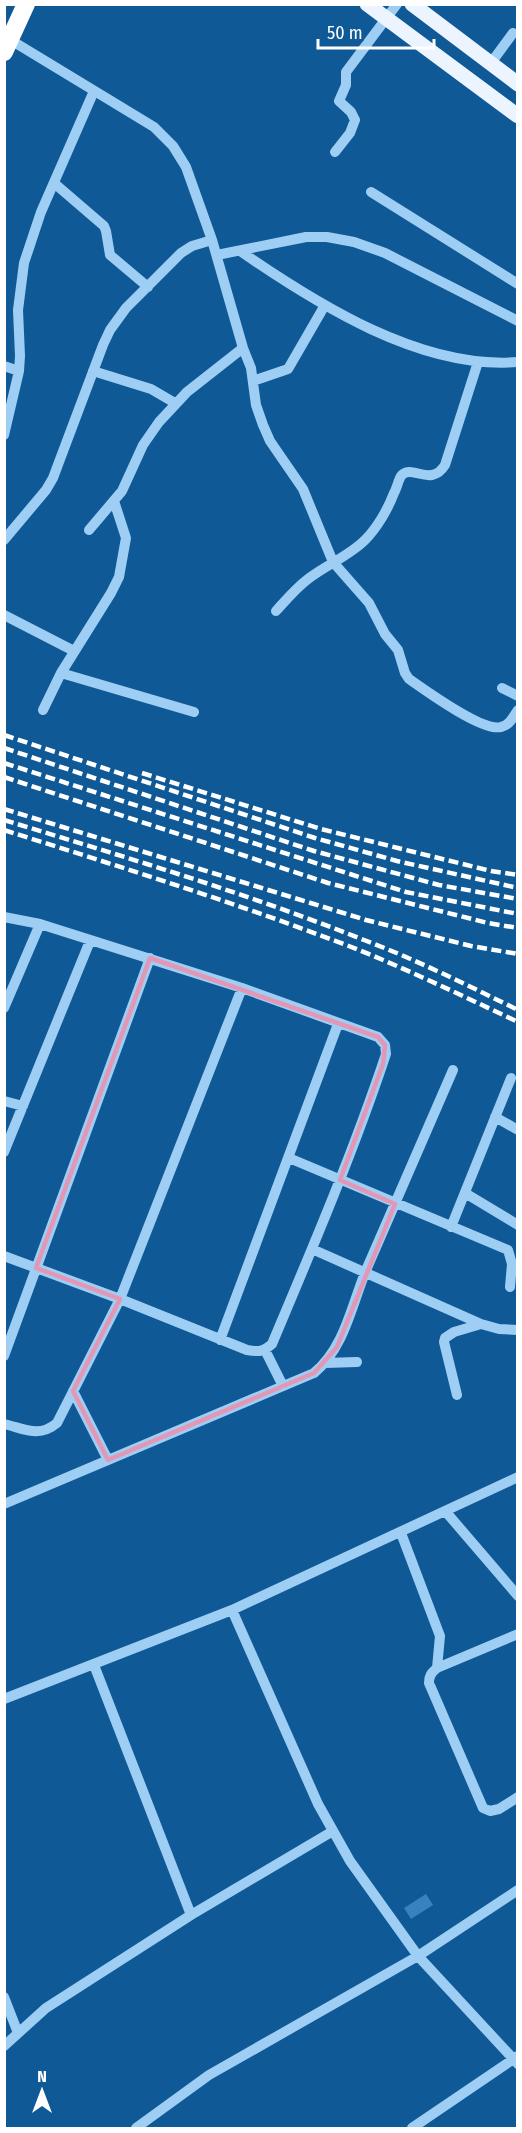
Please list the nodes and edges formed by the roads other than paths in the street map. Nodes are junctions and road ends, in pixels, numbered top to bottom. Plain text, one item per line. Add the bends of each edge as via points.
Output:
1 (26, 4) edge
2 (367, 4) edge
3 (397, 4) edge
4 (412, 4) edge
5 (385, 18) junction
6 (513, 33) dead end
7 (7, 46) edge
8 (491, 63) junction
9 (518, 84) edge
10 (94, 91) junction
11 (518, 116) edge
12 (335, 152) dead end
13 (54, 183) junction
14 (371, 192) dead end
15 (212, 240) junction
16 (240, 251) junction
17 (217, 255) junction
18 (518, 284) edge
19 (148, 287) junction
20 (325, 305) junction
21 (518, 321) edge
22 (243, 348) junction
23 (478, 362) junction
24 (518, 362) edge
25 (4, 366) edge
26 (19, 371) junction
27 (93, 371) junction
28 (253, 381) junction
29 (175, 403) junction
30 (4, 435) edge
31 (114, 501) junction
32 (89, 531) dead end
33 (4, 540) edge
34 (333, 562) junction
35 (276, 611) dead end
36 (4, 615) edge
37 (74, 651) junction
38 (61, 673) junction
39 (502, 687) dead end
40 (518, 696) edge
41 (43, 710) dead end
42 (518, 710) edge
43 (194, 712) dead end
44 (4, 917) edge
45 (40, 924) junction
46 (90, 940) junction
47 (150, 958) junction
48 (242, 988) junction
49 (4, 1008) edge
50 (338, 1024) junction
51 (453, 1070) dead end
52 (510, 1078) dead end
53 (4, 1101) edge
54 (23, 1106) junction
55 (495, 1117) junction
56 (518, 1130) edge
57 (4, 1152) edge
58 (288, 1158) junction
59 (340, 1180) junction
60 (465, 1192) junction
61 (395, 1204) junction
62 (518, 1225) edge
63 (451, 1227) junction
64 (312, 1249) junction
65 (4, 1256) edge
66 (36, 1268) junction
67 (366, 1271) junction
68 (510, 1287) dead end
69 (120, 1299) junction
70 (481, 1324) junction
71 (518, 1330) edge
72 (220, 1340) junction
73 (265, 1350) junction
74 (4, 1356) edge
75 (357, 1362) dead end
76 (325, 1363) junction
77 (282, 1386) junction
78 (73, 1391) junction
79 (457, 1395) dead end
80 (4, 1424) edge
81 (108, 1460) junction
82 (518, 1477) edge
83 (4, 1504) edge
84 (446, 1512) junction
85 (401, 1533) junction
86 (518, 1596) edge
87 (232, 1610) junction
88 (518, 1634) edge
89 (94, 1665) junction
90 (437, 1668) junction
91 (4, 1699) edge
92 (518, 1797) edge
93 (333, 1831) junction
94 (518, 1890) edge
95 (191, 1915) junction
96 (418, 1956) junction
97 (4, 1997) edge
98 (18, 2033) junction
99 (4, 2046) edge
100 (516, 2060) edge
101 (136, 2128) edge
102 (412, 2128) edge

1 - 7 highway
2 - 5 main road
3 - 5 street
4 - 8 main road
5 - 11 main road
5 - 12 street via 346,72 346,85 339,101 355,120 350,134
6 - 8 street
7 - 10 street
8 - 9 main road
10 - 13 street
10 - 15 street via 154,127 173,146 186,167
13 - 19 street via 104,226 110,255
13 - 26 street via 24,263 18,310
14 - 18 street
15 - 17 street
15 - 19 street via 192,246
16 - 17 street
16 - 20 street
16 - 21 street via 306,237 354,242 385,253
17 - 22 street
19 - 27 street via 118,319
20 - 23 street via 408,345
20 - 28 street via 288,369
22 - 28 street
22 - 29 street
23 - 24 street
23 - 34 street via 442,471 431,476 401,476 372,531
25 - 26 street
26 - 30 street
27 - 29 street via 151,388
27 - 33 street via 53,478
28 - 34 street via 256,405 270,441 303,489
29 - 31 street via 151,432
31 - 32 street
31 - 37 street via 126,538 123,563 111,593
34 - 35 street via 308,579
34 - 42 street via 369,603 398,650 409,679 486,726 502,727
36 - 37 street
37 - 38 street
38 - 41 street
38 - 43 street
39 - 40 street
44 - 45 street
45 - 46 street
45 - 49 street
46 - 47 street
46 - 54 street
47 - 48 street
47 - 66 street
48 - 50 street
48 - 69 street
50 - 58 street
50 - 59 street via 378,1037 386,1054
51 - 61 street
52 - 55 street
53 - 54 street
54 - 57 street
55 - 56 street
55 - 60 street
58 - 59 street
58 - 72 street
59 - 61 street
59 - 64 street
60 - 62 street
60 - 63 street
61 - 63 street
61 - 67 street
63 - 68 street via 508,1250 512,1264
64 - 67 street
64 - 73 street via 272,1344
65 - 66 street
66 - 69 street
66 - 74 street
67 - 70 street
67 - 76 street via 337,1347
69 - 72 street
69 - 78 street
70 - 71 street
70 - 79 street via 445,1338
72 - 73 street via 247,1350
73 - 77 street
75 - 76 street
76 - 77 street
77 - 81 street
78 - 80 street via 57,1423 48,1430 38,1433
78 - 81 street
81 - 83 street
82 - 84 street
84 - 85 street
84 - 86 street
85 - 87 street
85 - 90 street via 440,1636
87 - 89 street
87 - 93 street
88 - 90 street
89 - 91 street
89 - 95 street
90 - 92 street via 429,1683 483,1808 499,1809
93 - 95 street
93 - 96 street
94 - 96 street
95 - 98 street via 46,2008
96 - 100 street
96 - 101 street via 217,2070
97 - 98 street
98 - 99 street
100 - 102 street

